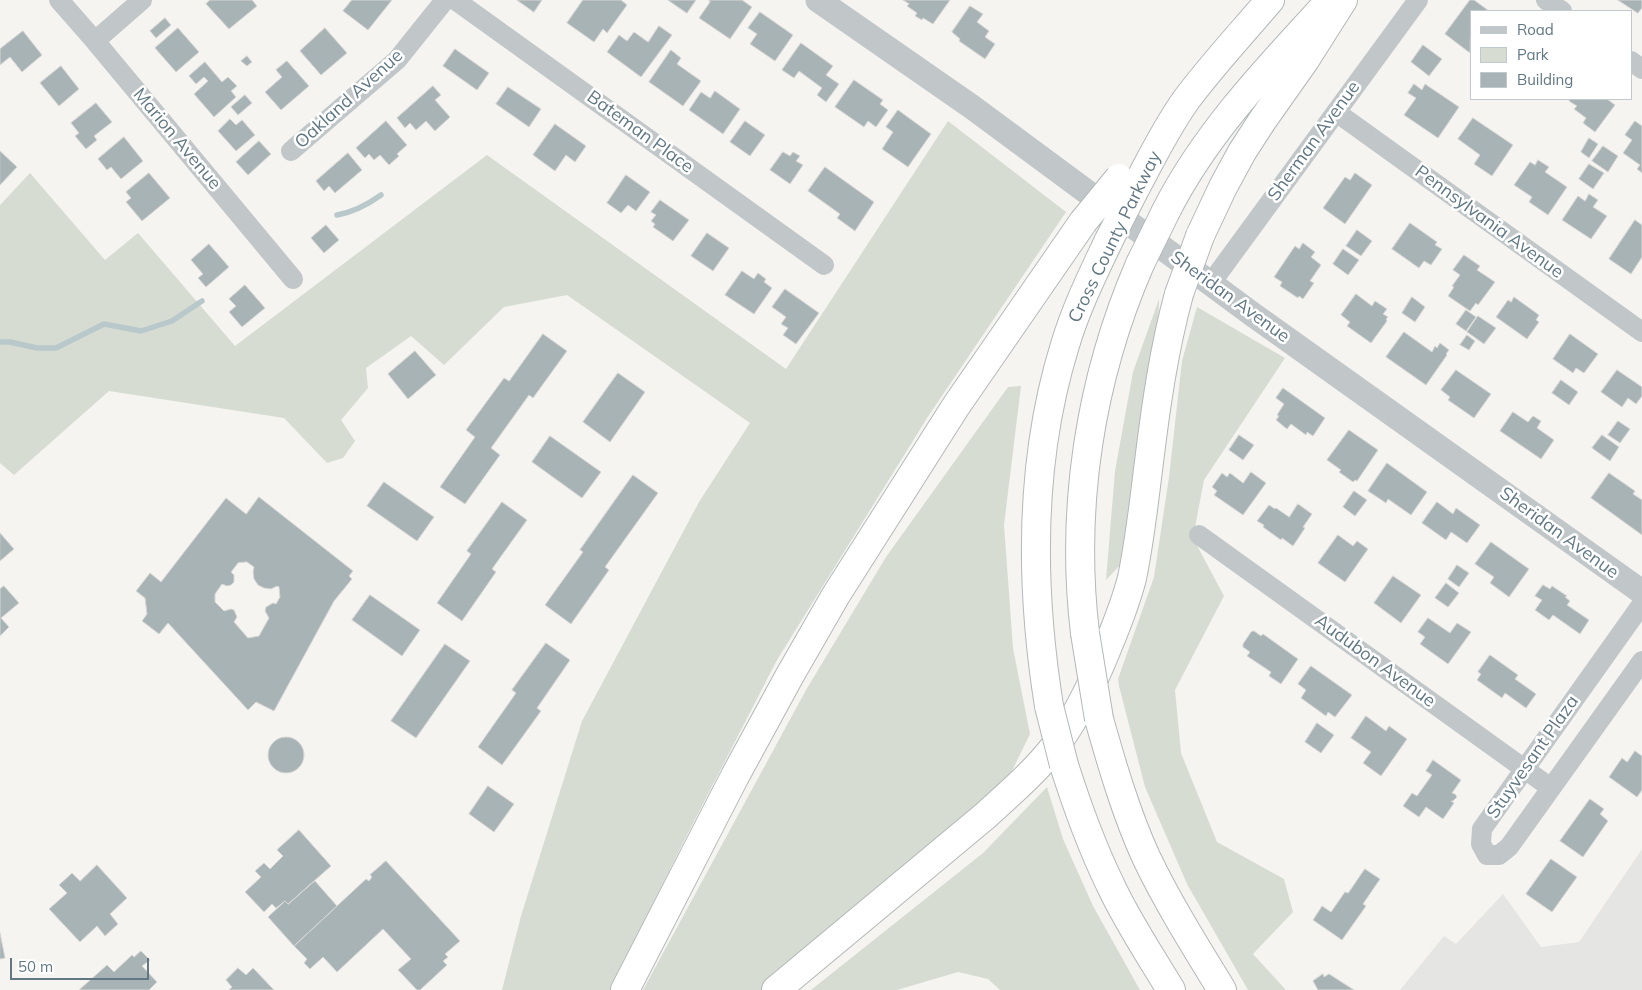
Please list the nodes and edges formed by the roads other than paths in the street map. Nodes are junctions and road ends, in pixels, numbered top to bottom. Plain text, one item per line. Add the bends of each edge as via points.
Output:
1 (59, 0) edge
2 (142, 0) edge
3 (445, 0) edge
4 (455, 0) edge
5 (818, 0) edge
6 (1270, 0) edge
7 (1331, 0) edge
8 (1343, 0) edge
9 (1418, 0) edge
10 (1546, 0) edge
11 (1561, 10) edge
12 (95, 41) junction
13 (1336, 112) junction
14 (291, 151) dead end
15 (1127, 184) junction
16 (824, 265) dead end
17 (293, 280) dead end
18 (1211, 283) junction
19 (1642, 332) edge
20 (1199, 535) dead end
21 (1642, 592) edge
22 (1642, 604) edge
23 (1642, 661) edge
24 (1525, 769) junction
25 (1551, 788) junction
26 (625, 990) edge
27 (776, 990) edge
28 (1171, 990) edge
29 (1222, 990) edge

1 - 12 street, Marion Avenue
2 - 12 street
3 - 14 street, Oakland Avenue via 397,60
4 - 16 street, Bateman Place
5 - 18 street, Sheridan Avenue via 972,107
6 - 15 highway, Cross County Parkway via 1194,89
7 - 29 highway, Cross County Parkway, bridge via 1234,109 1190,170 1166,211 1125,299 1091,429 1081,500 1080,569 1085,633 1099,719 1118,783 1145,854 1174,912
8 - 27 highway, bridge via 1242,152 1200,236 1169,333 1132,578 1117,625 1079,709 1054,747 1007,796
9 - 13 street, Sherman Avenue
10 - 11 street
12 - 17 street, Marion Avenue
13 - 18 street, Sherman Avenue
13 - 19 street, Pennsylvania Avenue
15 - 26 highway, bridge via 1083,222 956,406 836,595 735,776
15 - 28 highway, Cross County Parkway, bridge via 1109,240 1078,308 1063,352 1048,415 1037,509 1039,630 1049,706 1082,818 1107,878
18 - 21 street, Sheridan Avenue
20 - 24 street, Audubon Avenue
22 - 24 street, Stuyvesant Plaza
23 - 25 street, Stuyvesant Plaza
24 - 25 street, Audubon Avenue
24 - 25 street, Stuyvesant Plaza via 1482,829 1481,844 1487,855 1499,855 1510,846

